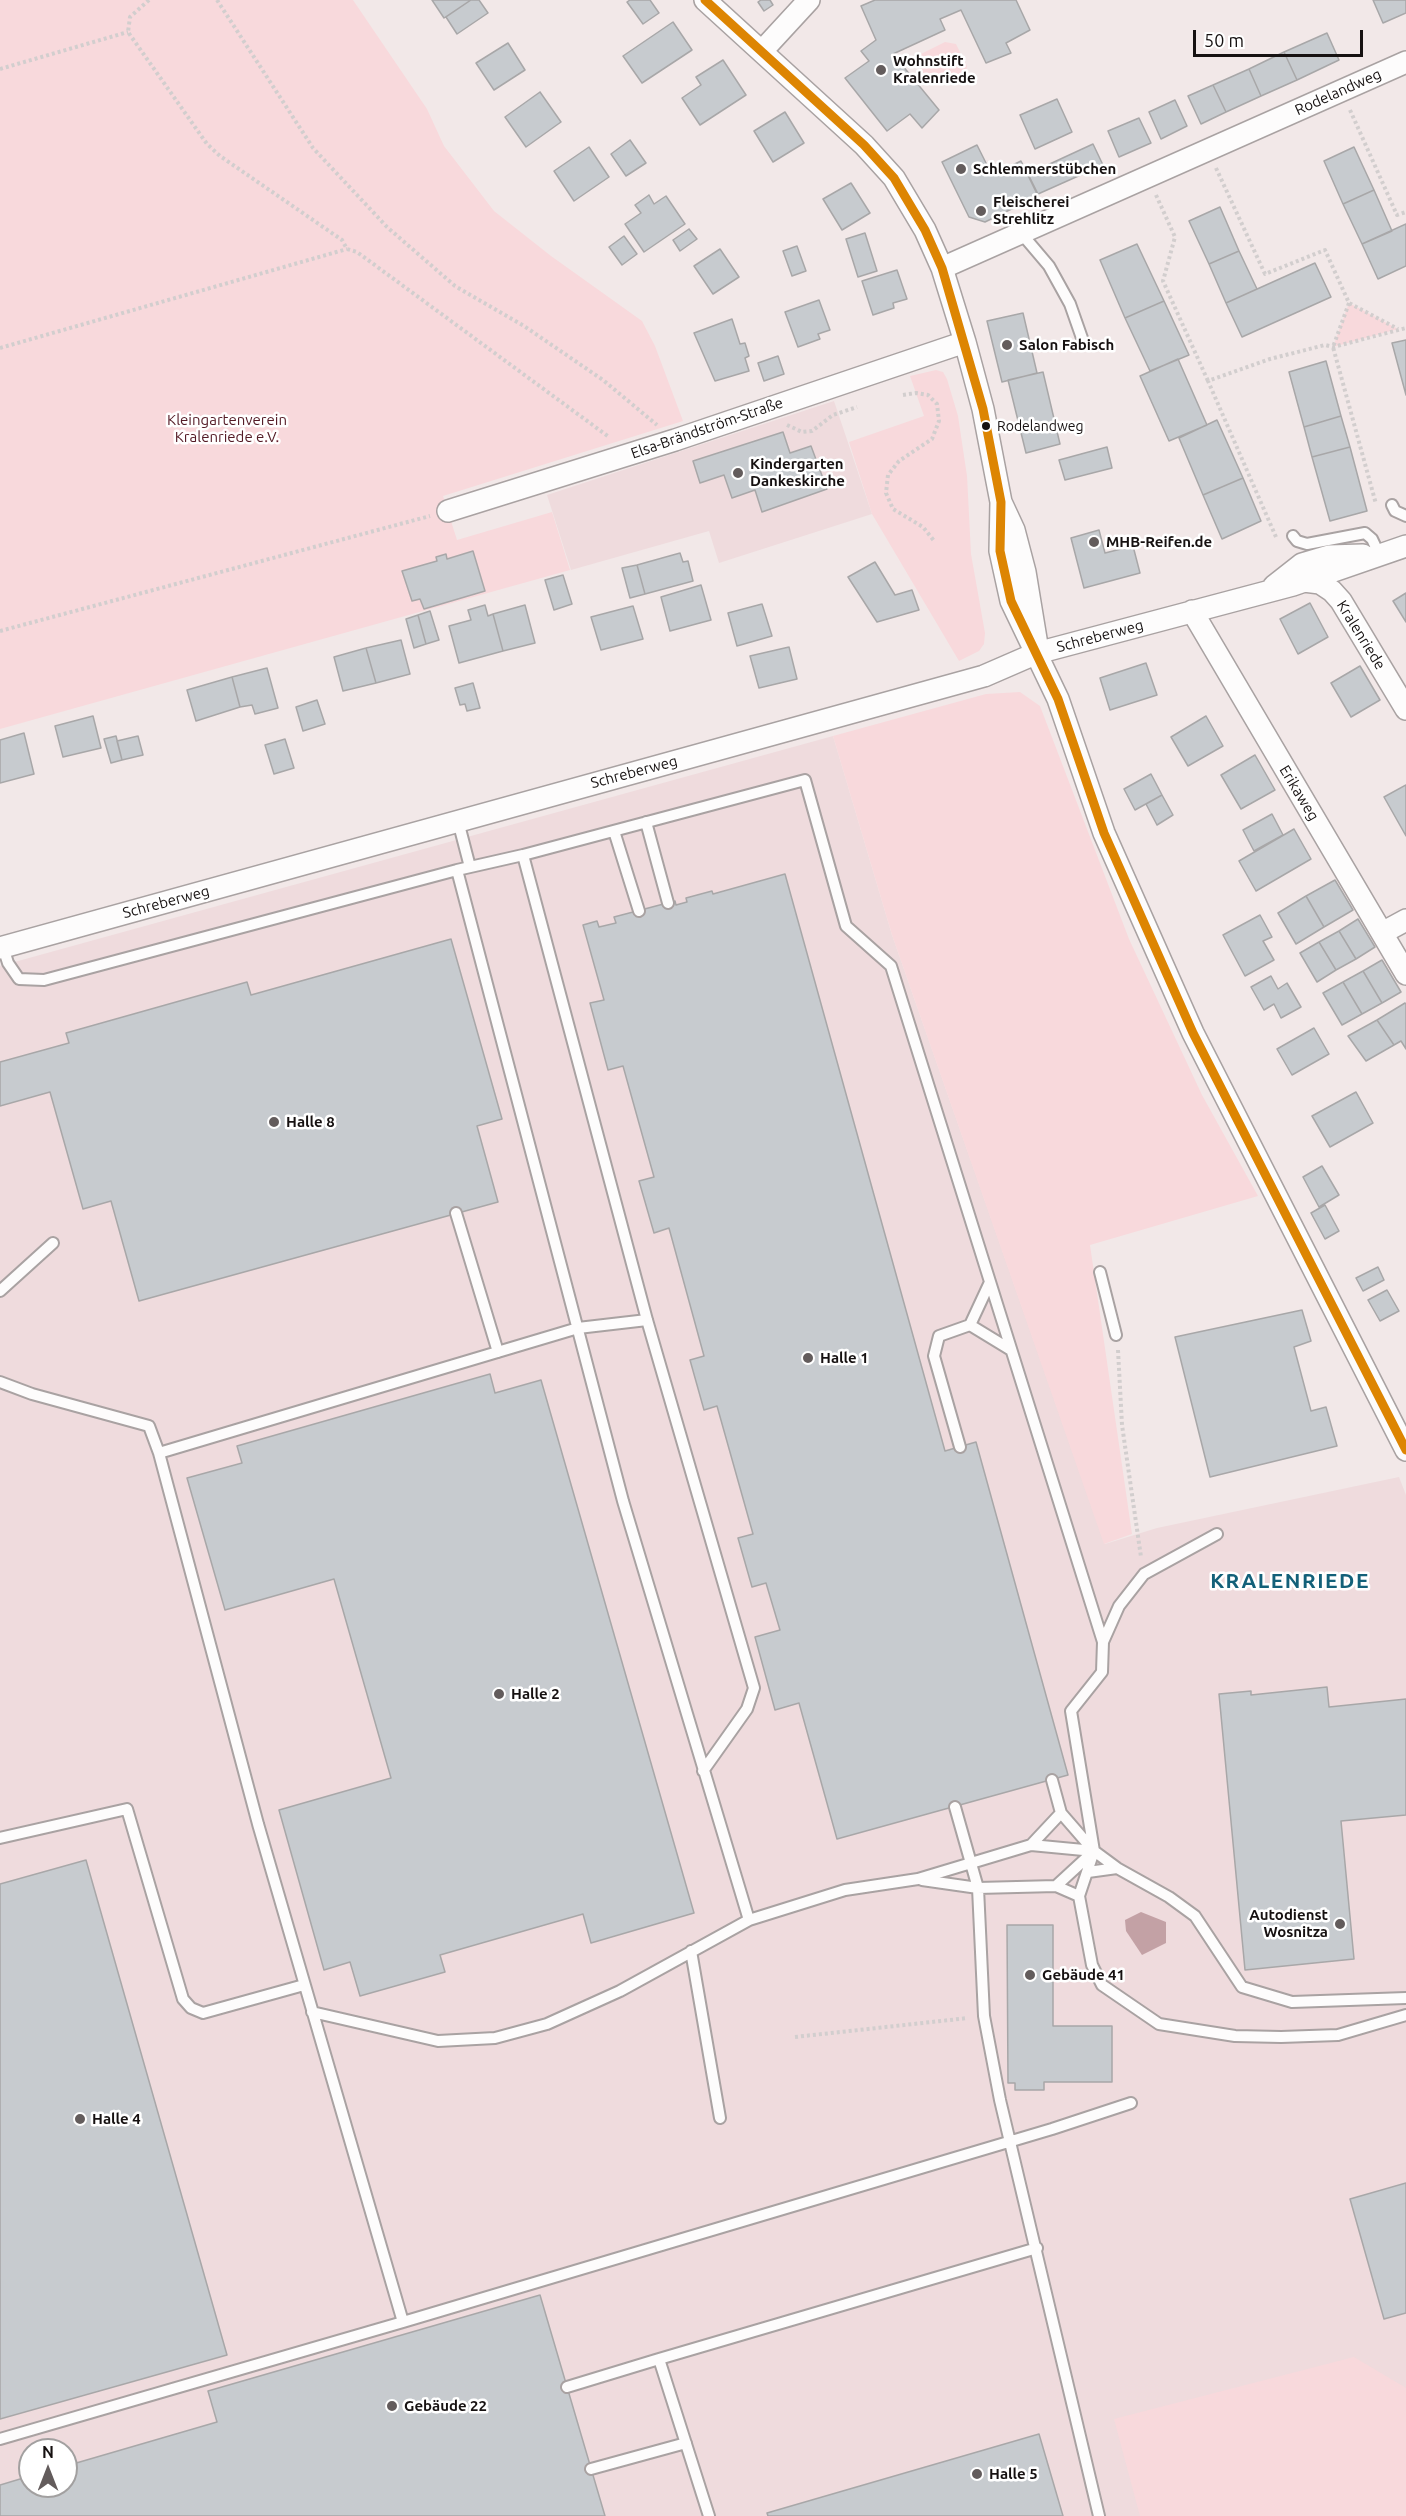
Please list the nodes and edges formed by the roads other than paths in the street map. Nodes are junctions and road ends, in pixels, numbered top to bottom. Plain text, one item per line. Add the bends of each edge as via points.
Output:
1 (705, 0) edge
2 (809, 0) edge
3 (762, 51) junction
4 (1406, 62) edge
5 (1021, 233) junction
6 (942, 268) junction
7 (1083, 341) dead end
8 (965, 342) junction
9 (1392, 505) dead end
10 (448, 511) road end
11 (1406, 516) edge
12 (1289, 535) road end
13 (1406, 546) edge
14 (1378, 554) junction
15 (1304, 581) junction
16 (1267, 591) junction
17 (1192, 611) junction
18 (1037, 652) junction
19 (1405, 706) edge
20 (458, 821) junction
21 (646, 822) junction
22 (614, 831) junction
23 (523, 855) junction
24 (470, 867) junction
25 (457, 870) junction
26 (668, 903) dead end
27 (639, 910) dead end
28 (1406, 920) edge
29 (1382, 933) junction
30 (2, 947) edge
31 (1406, 974) edge
32 (456, 1213) dead end
33 (53, 1243) dead end
34 (1100, 1272) dead end
35 (990, 1282) junction
36 (0, 1291) edge
37 (647, 1320) junction
38 (970, 1325) junction
39 (578, 1328) junction
40 (1116, 1335) road end
41 (1011, 1350) junction
42 (498, 1352) junction
43 (0, 1382) edge
44 (960, 1447) dead end
45 (1406, 1450) edge
46 (159, 1453) junction
47 (1217, 1534) dead end
48 (1102, 1642) junction
49 (703, 1771) junction
50 (1052, 1780) dead end
51 (956, 1807) dead end
52 (1061, 1813) junction
53 (0, 1838) edge
54 (1031, 1845) junction
55 (1094, 1851) junction
56 (971, 1863) junction
57 (1117, 1868) junction
58 (1088, 1872) junction
59 (918, 1879) junction
60 (1056, 1886) junction
61 (978, 1888) junction
62 (1079, 1896) junction
63 (748, 1920) junction
64 (691, 1951) junction
65 (304, 1985) junction
66 (1406, 1998) edge
67 (312, 2012) junction
68 (1406, 2015) edge
69 (1131, 2103) dead end
70 (720, 2118) dead end
71 (1009, 2141) junction
72 (1037, 2247) junction
73 (403, 2322) junction
74 (659, 2359) junction
75 (567, 2387) dead end
76 (0, 2439) edge
77 (686, 2443) junction
78 (591, 2469) dead end
79 (709, 2516) edge
80 (1099, 2516) edge

1 - 3 street
2 - 3 street
3 - 6 street via 843,123 882,164 916,212
4 - 5 street, Rodelandweg
5 - 6 street, Rodelandweg
5 - 7 lane via 1049,266 1070,304
6 - 8 street
8 - 10 street, Elsa-Brändström-Straße via 675,440
8 - 18 street via 1001,502 1014,530 1025,572
9 - 11 lane
12 - 14 lane via 1307,544 1365,533
13 - 14 street, Schreberweg
14 - 15 street, Schreberweg
14 - 16 street, Schreberweg via 1329,556 1302,564
15 - 16 street, Schreberweg
15 - 19 street, Kralenriede via 1320,583 1341,601
16 - 17 street, Schreberweg
17 - 18 street, Schreberweg
17 - 29 street, Erikaweg
18 - 20 street, Schreberweg via 984,676
18 - 45 street via 1058,699 1104,833 1193,1034
20 - 24 lane
20 - 30 street, Schreberweg
21 - 22 lane
21 - 26 lane
21 - 35 lane via 804,780 846,926 891,966
22 - 23 lane
22 - 27 lane
23 - 24 lane
23 - 37 lane
24 - 25 lane
25 - 30 lane via 44,980 19,979
25 - 39 lane
28 - 29 street
29 - 31 street, Erikaweg
32 - 42 lane
33 - 36 lane
34 - 40 lane
35 - 38 lane
35 - 41 lane
37 - 39 lane
37 - 49 lane via 754,1688 747,1708
38 - 41 lane
38 - 44 lane via 939,1336 934,1356
39 - 42 lane
39 - 49 lane via 623,1501
41 - 48 lane
42 - 46 lane
43 - 46 lane via 149,1426
46 - 65 lane
47 - 48 lane via 1144,1574 1119,1606
48 - 55 lane via 1102,1672 1071,1711
49 - 63 lane
50 - 52 lane
51 - 56 lane
52 - 54 lane
52 - 55 lane
53 - 65 lane via 127,1809 183,1999 191,2008 203,2013
54 - 55 lane
54 - 56 lane
55 - 57 lane
55 - 58 lane
55 - 60 lane
56 - 59 lane
56 - 61 lane
57 - 58 lane
57 - 66 lane via 1195,1916 1242,1987 1292,2002
58 - 62 lane
59 - 61 lane
59 - 63 lane via 844,1890
60 - 61 lane
60 - 62 lane
61 - 71 lane via 984,2016
62 - 68 lane via 1092,1965 1102,1985 1159,2024 1235,2036 1338,2035
63 - 64 lane
64 - 67 lane via 620,1991 547,2024 495,2038 438,2041
64 - 70 lane
65 - 67 lane
67 - 73 lane
69 - 71 lane
71 - 72 lane
71 - 73 lane
72 - 74 lane
72 - 80 lane
73 - 76 lane
74 - 75 lane
74 - 77 lane
77 - 78 lane
77 - 79 lane

